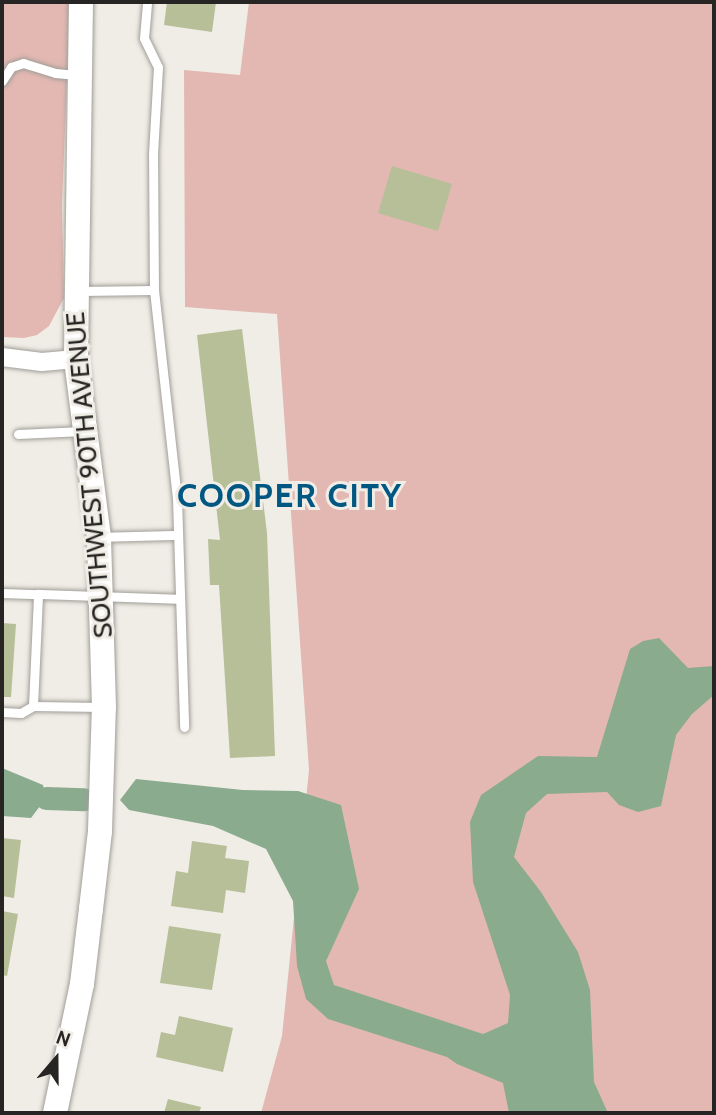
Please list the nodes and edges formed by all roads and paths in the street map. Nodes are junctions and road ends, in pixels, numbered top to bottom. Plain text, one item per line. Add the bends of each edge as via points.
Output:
1 (80, 2) edge
2 (147, 2) edge
3 (78, 76) junction
4 (2, 81) edge
5 (154, 289) junction
6 (75, 291) junction
7 (2, 357) edge
8 (76, 359) junction
9 (84, 431) junction
10 (18, 434) dead end
11 (178, 535) junction
12 (99, 537) junction
13 (2, 593) edge
14 (38, 594) junction
15 (102, 596) junction
16 (179, 599) junction
17 (33, 706) junction
18 (104, 707) junction
19 (2, 712) edge
20 (184, 727) dead end
21 (55, 1113) edge

1 - 3 street, SOUTHWEST 90TH AVENUE
2 - 5 lane via 144,38 158,67
3 - 4 lane via 23,63 11,67
3 - 6 street, SOUTHWEST 90TH AVENUE
5 - 6 lane
5 - 11 lane
6 - 8 street, SOUTHWEST 90TH AVENUE
7 - 8 street via 42,362
8 - 9 street, SOUTHWEST 90TH AVENUE
9 - 10 lane
9 - 12 street, SOUTHWEST 90TH AVENUE
11 - 12 lane
11 - 16 lane
12 - 15 street, SOUTHWEST 90TH AVENUE
13 - 14 lane
14 - 15 lane
14 - 17 lane
15 - 16 lane
15 - 18 street, SOUTHWEST 90TH AVENUE
16 - 20 lane
17 - 18 lane
17 - 19 lane via 21,713
18 - 21 street, SOUTHWEST 90TH AVENUE via 100,831 90,921

